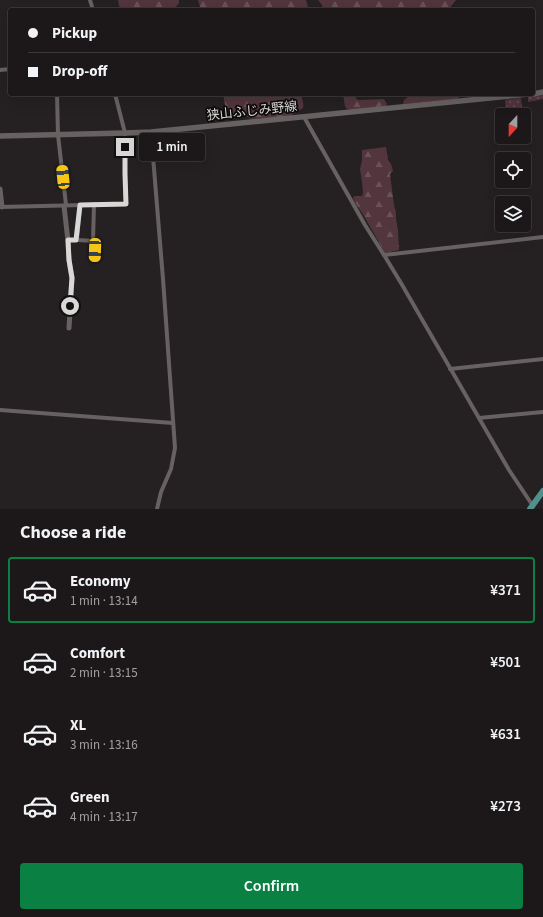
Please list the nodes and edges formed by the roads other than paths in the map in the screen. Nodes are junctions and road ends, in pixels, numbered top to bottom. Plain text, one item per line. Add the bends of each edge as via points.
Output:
1 (57, 96) edge
2 (116, 96) edge
3 (509, 96) edge
4 (304, 117) junction
5 (151, 132) junction
6 (125, 134) junction
7 (58, 135) junction
8 (0, 136) edge
9 (0, 189) edge
10 (94, 204) junction
11 (65, 205) junction
12 (80, 205) junction
13 (1, 207) edge
14 (543, 236) edge
15 (68, 240) junction
16 (76, 240) junction
17 (93, 241) junction
18 (384, 255) junction
19 (94, 260) dead end
20 (69, 328) dead end
21 (543, 358) edge
22 (450, 369) junction
23 (0, 410) edge
24 (543, 412) edge
25 (479, 418) junction
26 (173, 423) junction
27 (543, 490) edge
28 (532, 508) edge
29 (157, 509) edge

1 - 7 street
2 - 6 street
3 - 4 main road, 狭山ふじみ野線
4 - 5 main road, 狭山ふじみ野線
4 - 18 street via 364,225
5 - 6 main road, 狭山ふじみ野線
5 - 26 street
6 - 7 main road, 狭山ふじみ野線
6 - 10 street via 126,204
7 - 8 main road, 狭山ふじみ野線
7 - 11 street
9 - 13 street
10 - 12 street
10 - 17 street
11 - 12 street
11 - 13 street
11 - 15 street
12 - 16 street
14 - 18 street
15 - 16 street
15 - 20 street via 72,278
16 - 17 street
17 - 19 street
18 - 22 street
21 - 22 street
22 - 25 street
23 - 26 street
24 - 25 street
25 - 28 street
26 - 29 street via 173,459
27 - 28 main road

